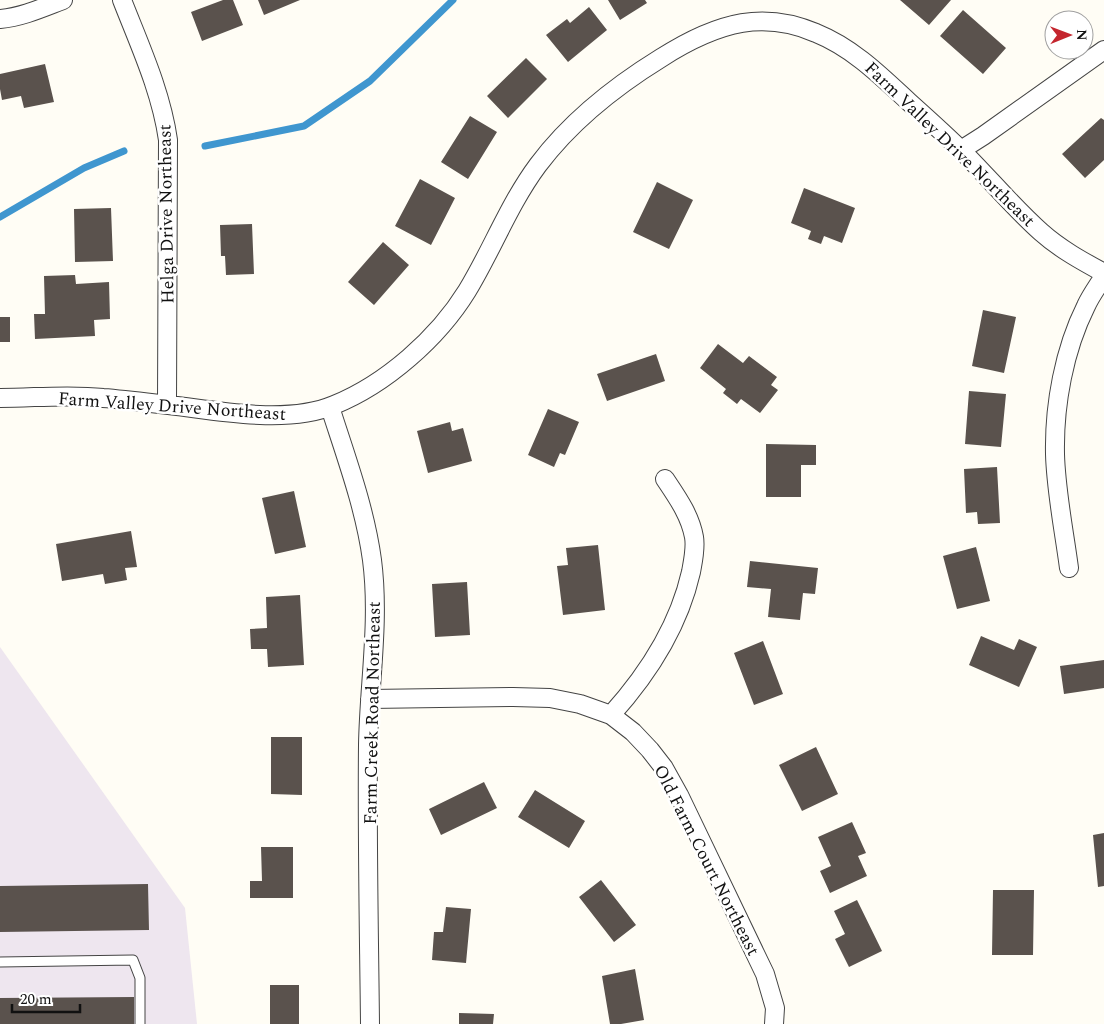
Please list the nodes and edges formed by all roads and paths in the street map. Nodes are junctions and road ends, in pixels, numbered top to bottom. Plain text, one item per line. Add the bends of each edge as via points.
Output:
1 (63, 0) edge
2 (122, 0) edge
3 (0, 19) edge
4 (1104, 50) edge
5 (961, 150) junction
6 (1104, 275) edge
7 (0, 398) edge
8 (167, 405) junction
9 (330, 407) junction
10 (665, 479) dead end
11 (1069, 568) dead end
12 (370, 699) junction
13 (611, 715) junction
14 (0, 962) edge
15 (140, 1024) edge
16 (370, 1024) edge
17 (774, 1024) edge

1 - 3 street via 33,12
2 - 8 street, Helga Drive Northeast via 157,90 168,140
4 - 5 street
5 - 6 street, Farm Valley Drive Northeast via 1042,232
5 - 9 street, Farm Valley Drive Northeast via 867,63 818,34 793,25 770,22 739,24 701,35 626,80 580,117 536,168 453,312 434,334 383,377
6 - 11 street via 1086,305 1075,334 1065,365 1056,420 1056,472
7 - 8 street, Farm Valley Drive Northeast via 98,397
8 - 9 street, Farm Valley Drive Northeast via 256,415 294,414
9 - 12 street, Farm Creek Road Northeast via 357,494 372,561
10 - 13 street via 685,510 694,538 692,568 665,641
12 - 13 street, Old Farm Court Northeast via 550,698
12 - 16 street, Farm Creek Road Northeast
13 - 17 street, Old Farm Court Northeast via 650,750 679,795 765,974 775,1008
14 - 15 lane via 132,960 140,978

